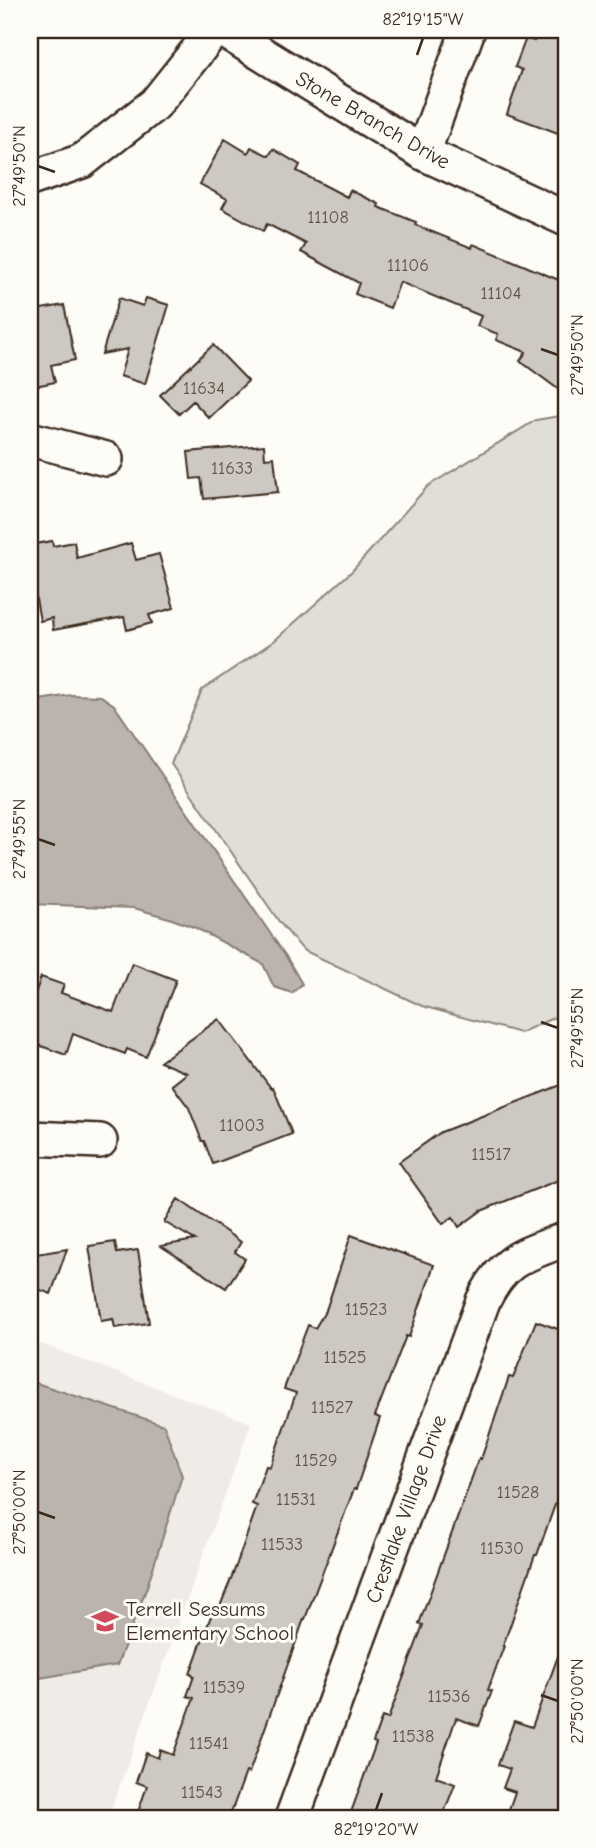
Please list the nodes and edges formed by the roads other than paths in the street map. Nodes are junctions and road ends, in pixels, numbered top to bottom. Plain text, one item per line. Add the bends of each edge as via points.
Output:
1 (214, 30) edge
2 (223, 30) edge
3 (468, 30) edge
4 (422, 153) junction
5 (30, 179) edge
6 (566, 219) edge
7 (30, 441) edge
8 (106, 459) dead end
9 (30, 1138) edge
10 (100, 1141) dead end
11 (566, 1239) edge
12 (292, 1818) edge

1 - 5 street via 155,104 82,161
2 - 4 street, Stone Branch Drive
3 - 4 street
4 - 6 street, Stone Branch Drive
7 - 8 street
9 - 10 street
11 - 12 street, Crestlake Village Drive via 519,1257 502,1269 483,1301

